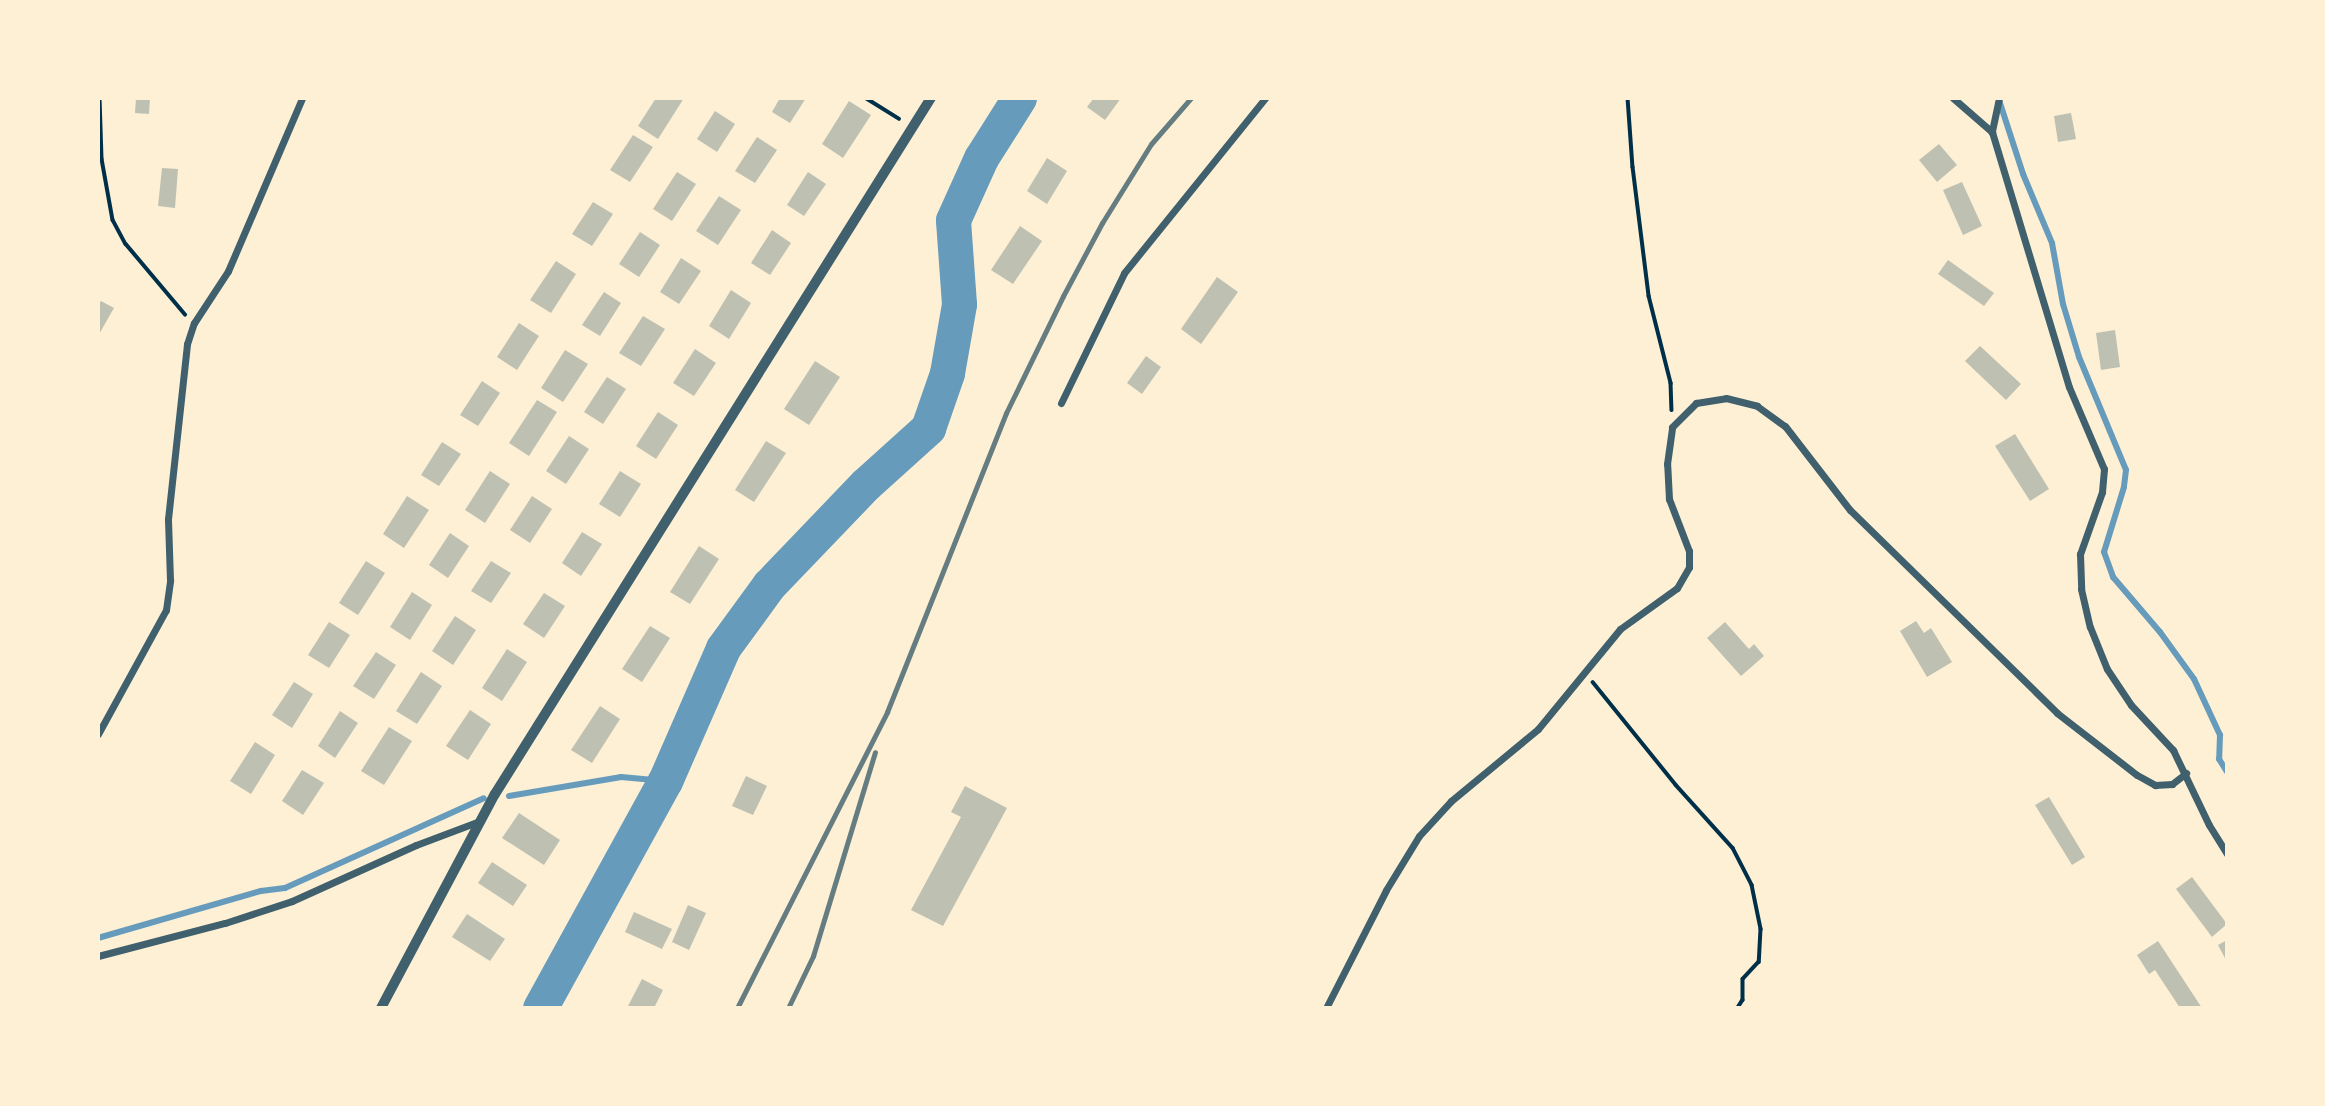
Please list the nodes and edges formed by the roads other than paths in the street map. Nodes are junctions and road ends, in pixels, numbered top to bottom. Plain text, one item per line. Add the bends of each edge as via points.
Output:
1 (302, 98) edge
2 (930, 98) edge
3 (1265, 98) edge
4 (1953, 98) edge
5 (1999, 98) edge
6 (1992, 132) junction
7 (1061, 403) dead end
8 (98, 734) edge
9 (2186, 772) junction
10 (480, 821) junction
11 (2227, 854) edge
12 (98, 956) edge
13 (381, 1008) edge
14 (1326, 1008) edge

1 - 8 street via 228,271 194,323 187,344 168,519 166,610
2 - 10 street
3 - 7 street via 1124,273
4 - 6 street
5 - 6 street
6 - 9 street via 2069,387 2104,469 2102,492 2080,554 2081,589 2090,627 2107,670
9 - 11 street
9 - 14 street via 2172,784 2155,785 2057,713 1850,510 1785,426 1757,406 1726,398 1696,403 1672,427 1667,464 1669,499 1689,551 1689,567 1677,588 1620,629 1538,729 1451,801 1419,836
10 - 12 street via 292,901
10 - 13 street

